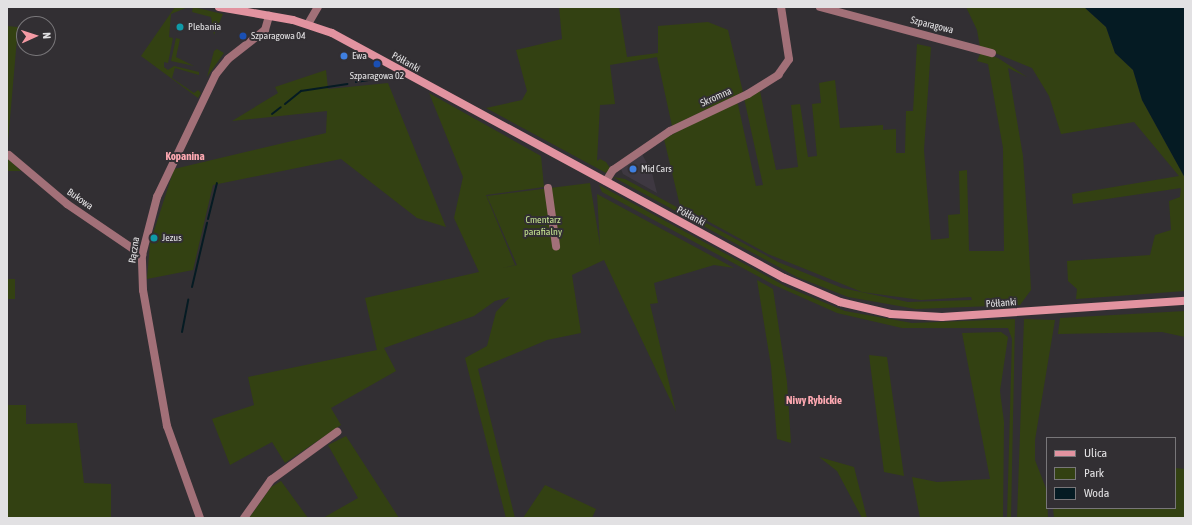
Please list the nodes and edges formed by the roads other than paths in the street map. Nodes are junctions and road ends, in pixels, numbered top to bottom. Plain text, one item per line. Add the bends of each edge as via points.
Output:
1 (219, 7) edge
2 (318, 7) edge
3 (781, 7) edge
4 (820, 7) edge
5 (269, 16) junction
6 (308, 24) junction
7 (992, 53) dead end
8 (9, 155) dead end
9 (606, 181) junction
10 (548, 188) dead end
11 (556, 246) dead end
12 (142, 255) junction
13 (1185, 301) edge
14 (337, 432) dead end
15 (200, 518) edge
16 (244, 518) edge

1 - 5 street, Półłanki
2 - 6 street
3 - 9 street, Skromna via 788,59 778,74 748,94 670,131 613,170
4 - 7 street, Szparagowa
5 - 6 street, Półłanki
5 - 12 street, Rączna via 265,30 228,59 216,74 157,197
6 - 9 street, Półłanki via 351,43
8 - 12 street, Bukowa via 67,204
9 - 13 street, Półłanki via 784,278 852,306 916,316
10 - 11 street
12 - 15 street, Rączna via 143,290 167,426
14 - 16 street via 271,480

